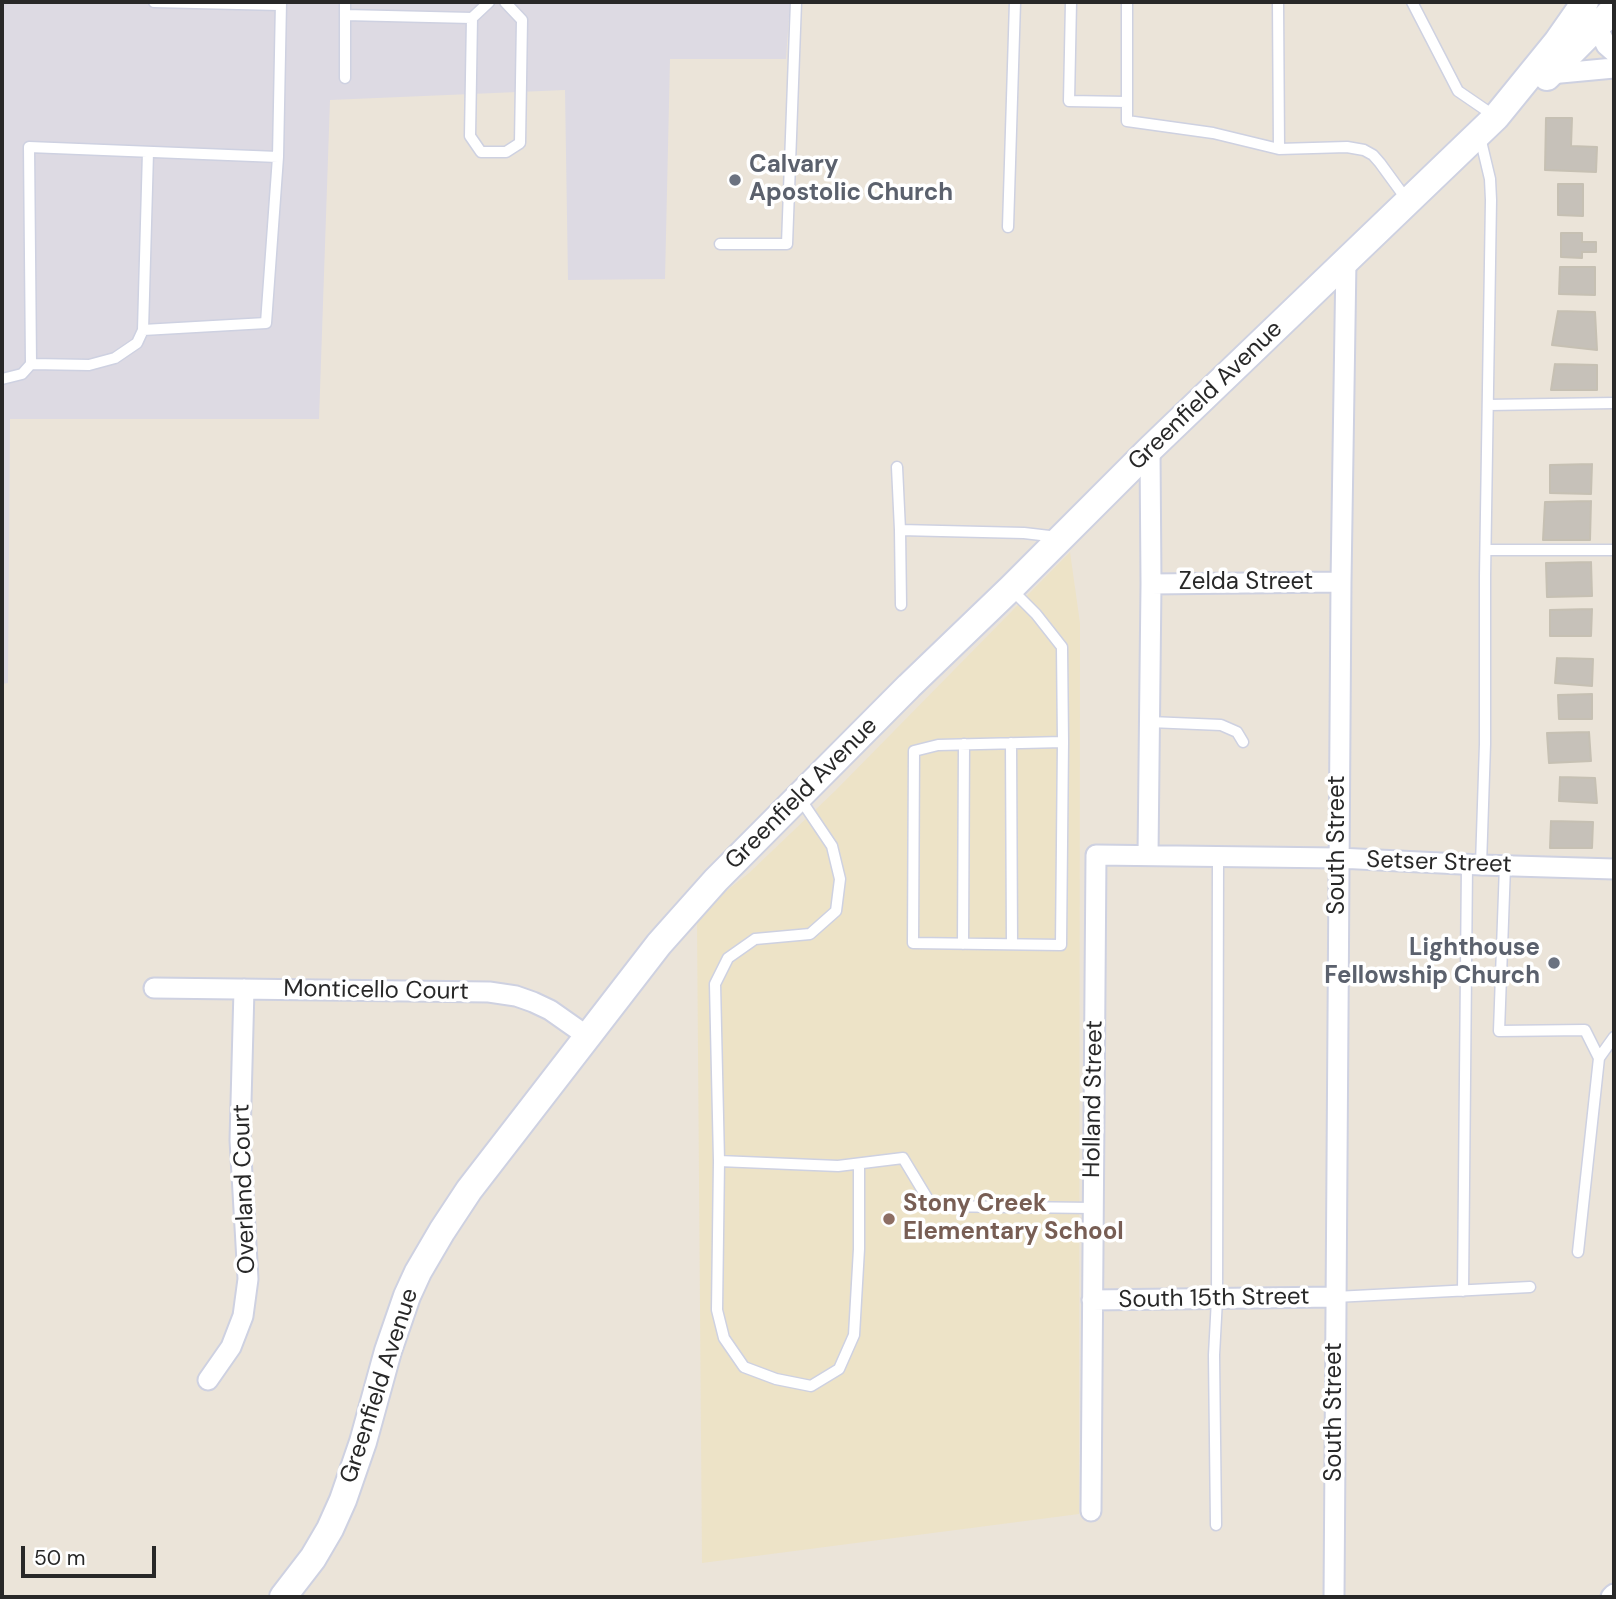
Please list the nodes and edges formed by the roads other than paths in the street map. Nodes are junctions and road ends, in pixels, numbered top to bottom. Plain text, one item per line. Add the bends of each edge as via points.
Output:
1 (154, 2) edge
2 (345, 2) edge
3 (489, 2) edge
4 (505, 2) edge
5 (796, 2) edge
6 (1015, 2) edge
7 (1071, 2) edge
8 (1126, 2) edge
9 (1278, 2) edge
10 (1412, 2) edge
11 (1585, 2) edge
12 (281, 3) edge
13 (345, 15) junction
14 (472, 18) junction
15 (1606, 18) edge
16 (1614, 52) edge
17 (1614, 68) edge
18 (1550, 74) junction
19 (345, 78) dead end
20 (1127, 102) junction
21 (1487, 125) junction
22 (1279, 149) junction
23 (148, 152) junction
24 (278, 157) junction
25 (1408, 201) junction
26 (1008, 227) dead end
27 (720, 244) dead end
28 (1346, 261) junction
29 (143, 330) junction
30 (31, 364) junction
31 (2, 379) edge
32 (1614, 403) edge
33 (1488, 405) junction
34 (1150, 449) junction
35 (897, 467) dead end
36 (900, 530) junction
37 (1062, 537) junction
38 (1486, 550) junction
39 (1614, 550) edge
40 (1340, 582) junction
41 (1151, 584) junction
42 (1011, 588) junction
43 (901, 606) dead end
44 (1150, 722) junction
45 (1063, 742) junction
46 (1243, 742) dead end
47 (1011, 743) junction
48 (964, 744) junction
49 (799, 797) junction
50 (1096, 855) joint
51 (1148, 855) junction
52 (1218, 856) junction
53 (1338, 858) junction
54 (1474, 865) junction
55 (1505, 866) junction
56 (1614, 869) edge
57 (963, 944) junction
58 (1012, 944) junction
59 (154, 988) dead end
60 (244, 989) junction
61 (587, 1036) junction
62 (1614, 1037) edge
63 (1600, 1058) junction
64 (719, 1161) junction
65 (859, 1164) junction
66 (1093, 1208) junction
67 (1577, 1252) dead end
68 (1530, 1287) dead end
69 (1464, 1291) junction
70 (1335, 1297) junction
71 (1217, 1299) junction
72 (1092, 1300) junction
73 (208, 1380) dead end
74 (1091, 1511) dead end
75 (1216, 1525) dead end
76 (283, 1597) edge
77 (1334, 1597) edge

1 - 12 lane
2 - 13 lane
3 - 14 lane
4 - 14 lane via 522,20 520,144 506,152 481,152 470,136
5 - 27 lane via 786,244
6 - 26 lane
7 - 20 lane via 1069,101
8 - 20 lane
9 - 22 lane
10 - 21 lane via 1458,91
11 - 21 main road, Greenfield Avenue
12 - 24 lane
13 - 14 lane
13 - 19 lane
15 - 16 street via 1606,45
15 - 18 main road, Greenfield Avenue
17 - 18 street
18 - 21 main road, Greenfield Avenue
20 - 22 lane via 1127,121
21 - 25 main road, Greenfield Avenue
21 - 33 lane via 1491,190
22 - 25 lane via 1364,150 1380,163
23 - 24 lane
23 - 29 lane
23 - 30 lane via 29,147
24 - 29 lane via 266,323
25 - 28 main road, Greenfield Avenue
28 - 34 main road, Greenfield Avenue
28 - 40 street, South Street
29 - 30 lane via 137,343 115,358 89,365
30 - 31 lane via 22,374
32 - 33 lane
33 - 38 lane
34 - 37 main road, Greenfield Avenue
34 - 41 street
35 - 36 lane
36 - 37 lane
36 - 43 lane
37 - 42 main road, Greenfield Avenue
38 - 39 lane
38 - 54 lane via 1485,744
40 - 41 street, Zelda Street
40 - 53 street, South Street
41 - 44 street
42 - 45 lane via 1062,648
42 - 49 main road, Greenfield Avenue
44 - 46 lane via 1221,725 1237,732
44 - 51 street
45 - 47 lane
45 - 58 lane via 1061,945
47 - 48 lane
47 - 58 lane
48 - 57 lane
48 - 57 lane via 914,751 913,943
49 - 61 main road, Greenfield Avenue via 659,944
49 - 64 lane via 832,846 840,879 836,911 810,934 755,939 728,958 715,984
50 - 51 street, Setser Street
50 - 66 street, Holland Street
51 - 52 street, Setser Street
52 - 53 street, Setser Street
52 - 71 lane
53 - 54 street, Setser Street
53 - 70 street, South Street
54 - 55 street, Setser Street
54 - 69 lane
55 - 56 street, Setser Street
55 - 63 lane via 1500,1031 1585,1030
57 - 58 lane
59 - 60 street, Monticello Court
60 - 61 street, Monticello Court via 489,992 533,1002
60 - 73 street, Overland Court via 240,1140 248,1279 243,1316 231,1348
61 - 76 main road, Greenfield Avenue via 469,1190 418,1272 388,1351 343,1500 313,1558
62 - 63 lane
63 - 67 lane
64 - 65 lane
64 - 65 lane via 717,1310 724,1338 744,1367 811,1386 839,1369 854,1335
65 - 66 lane via 903,1158 932,1206
66 - 72 street, Holland Street
68 - 69 lane
69 - 70 lane
70 - 71 street, South 15th Street
70 - 77 street, South Street
71 - 72 street, South 15th Street
71 - 75 lane
72 - 74 street, Holland Street

